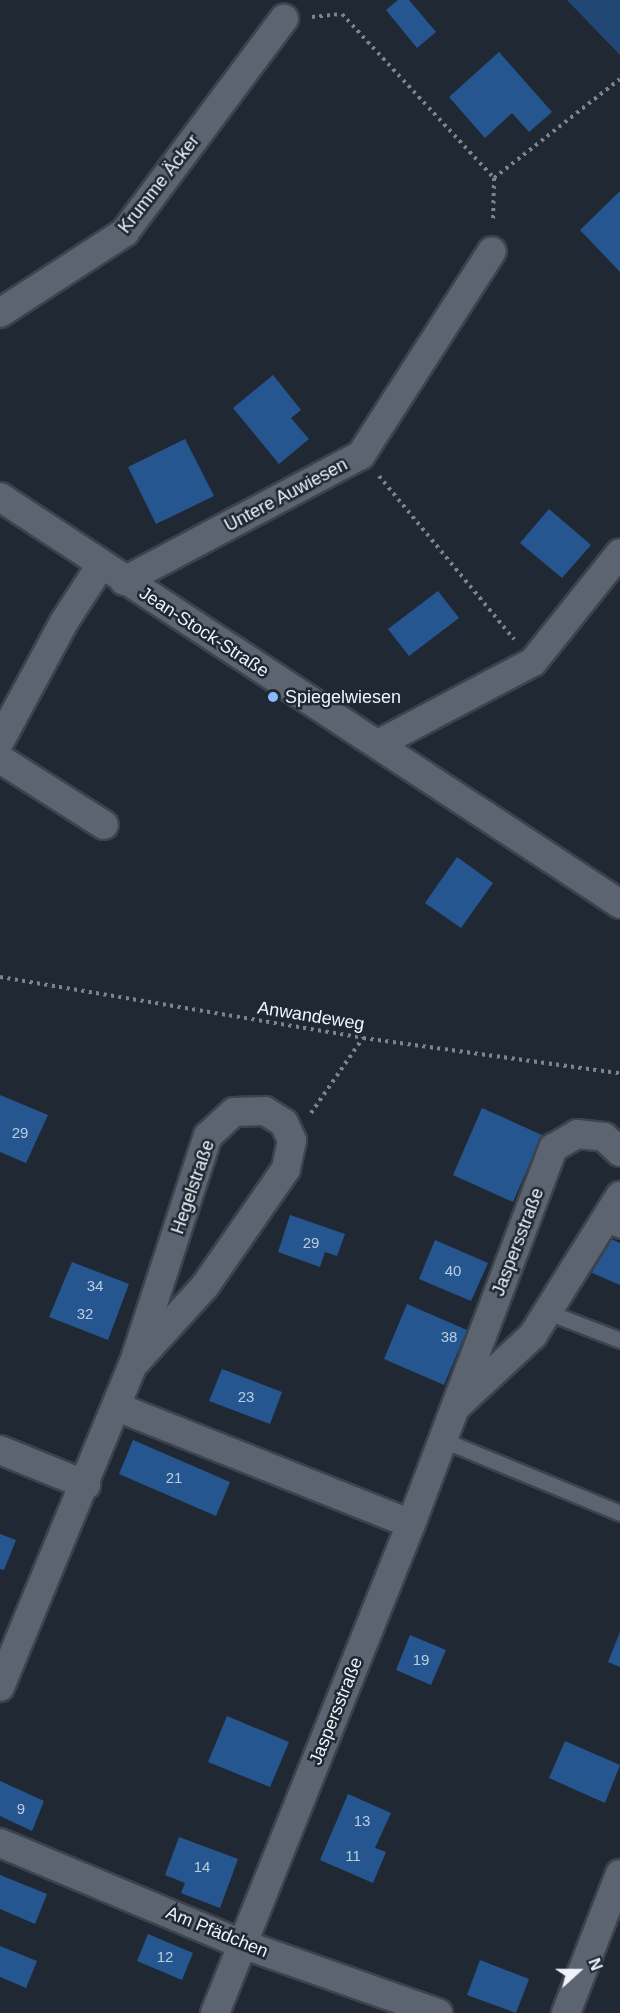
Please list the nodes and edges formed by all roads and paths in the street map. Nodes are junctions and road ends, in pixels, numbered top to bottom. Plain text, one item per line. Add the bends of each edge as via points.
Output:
1 (284, 19) joint
2 (620, 79) edge
3 (494, 178) junction
4 (492, 251) joint
5 (0, 312) edge
6 (362, 455) junction
7 (0, 497) edge
8 (620, 553) edge
9 (101, 564) junction
10 (124, 580) junction
11 (533, 662) junction
12 (0, 741) edge
13 (378, 744) junction
14 (0, 759) edge
15 (104, 825) dead end
16 (620, 904) edge
17 (0, 977) edge
18 (363, 1038) junction
19 (620, 1073) edge
20 (292, 1140) junction
21 (620, 1152) edge
22 (620, 1196) edge
23 (611, 1227) edge
24 (545, 1311) junction
25 (620, 1340) edge
26 (134, 1365) junction
27 (117, 1407) junction
28 (455, 1408) junction
29 (443, 1440) junction
30 (0, 1450) edge
31 (86, 1485) junction
32 (620, 1514) edge
33 (411, 1524) junction
34 (0, 1687) edge
35 (0, 1843) edge
36 (620, 1874) edge
37 (242, 1944) junction
38 (215, 2013) edge
39 (438, 2013) edge
40 (566, 2013) edge

1 - 3 path via 342,14
1 - 5 street, Krumme Äcker via 125,232
2 - 3 path
3 - 4 path
4 - 6 street, Untere Auwiesen
6 - 10 street, Untere Auwiesen
6 - 11 path
7 - 9 street, Jean-Stock-Straße
8 - 11 street
9 - 10 street, Jean-Stock-Straße
9 - 12 street via 64,622
10 - 13 street, Jean-Stock-Straße
11 - 13 street
13 - 16 street, Jean-Stock-Straße
14 - 15 street
17 - 18 path, Anwandeweg
18 - 19 path, Anwandeweg
18 - 20 path
20 - 26 street, Hegelstraße via 286,1169 205,1286
20 - 26 street, Hegelstraße via 284,1123 265,1111 234,1112 208,1136
21 - 28 street, Jaspersstraße via 604,1137 577,1134 553,1148
22 - 23 street, Jaspersstraße
23 - 24 street, Jaspersstraße
24 - 25 lane
24 - 28 street, Jaspersstraße via 533,1335
26 - 27 street, Hegelstraße
27 - 31 street, Hegelstraße
27 - 33 street
28 - 29 street, Jaspersstraße
29 - 32 lane
29 - 33 street, Jaspersstraße
30 - 31 street
31 - 34 street, Hegelstraße
33 - 37 street, Jaspersstraße
35 - 37 street, Am Pfädchen
36 - 40 street
37 - 38 street, Jaspersstraße
37 - 39 street, Am Pfädchen

